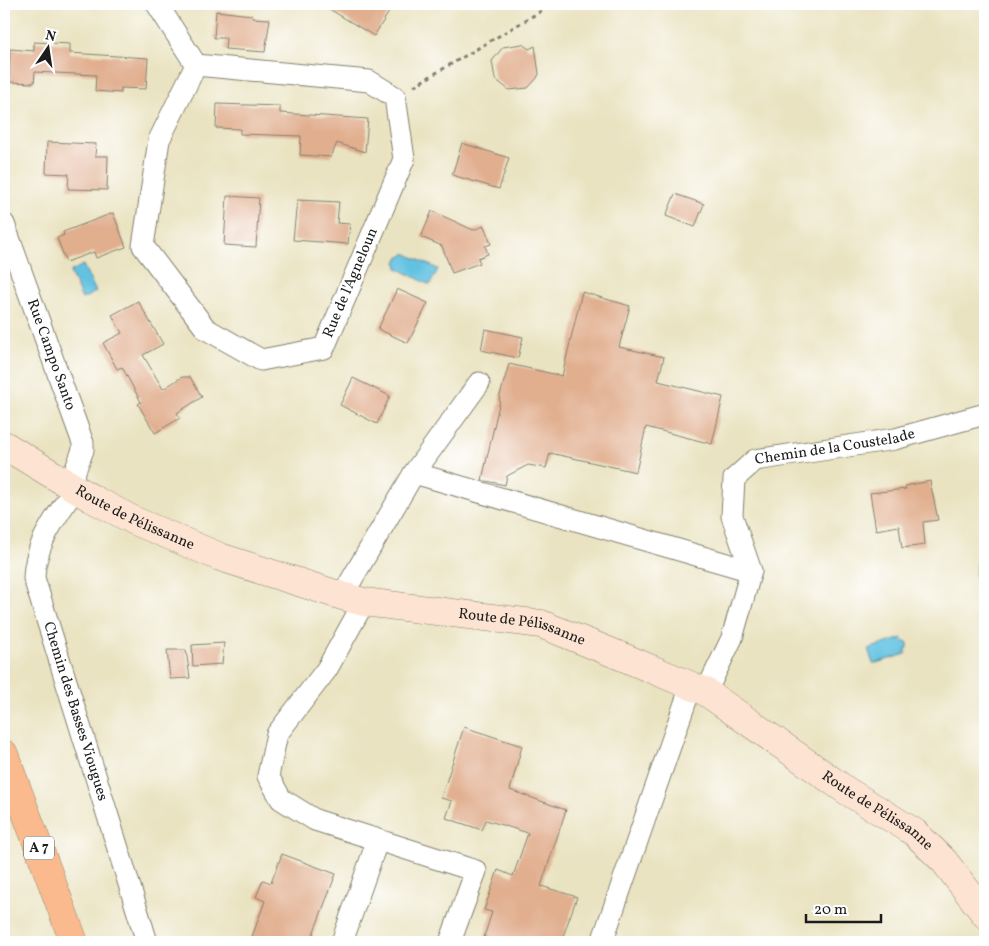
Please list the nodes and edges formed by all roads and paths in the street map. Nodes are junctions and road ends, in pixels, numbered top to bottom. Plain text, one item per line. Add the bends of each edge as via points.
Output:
1 (157, 4) edge
2 (553, 4) edge
3 (196, 66) junction
4 (395, 97) junction
5 (4, 224) edge
6 (479, 383) dead end
7 (985, 414) edge
8 (4, 444) edge
9 (414, 473) junction
10 (72, 486) junction
11 (751, 572) junction
12 (353, 599) junction
13 (698, 689) junction
14 (4, 754) edge
15 (378, 839) junction
16 (985, 914) edge
17 (74, 942) edge
18 (147, 942) edge
19 (342, 942) edge
20 (450, 942) edge
21 (602, 942) edge

1 - 3 street
2 - 4 path
3 - 4 street via 369,81
3 - 4 street, Rue de l'Agneloun via 159,140 143,246 206,329 262,360 324,348 404,159
5 - 10 street, Rue Campo Santo via 83,443
6 - 9 street
7 - 11 street, Chemin de la Coustelade via 895,439 755,460 734,479 732,516
8 - 10 street, Route de Pélissanne
9 - 11 street
9 - 12 street
10 - 12 street, Route de Pélissanne via 135,521 220,557
10 - 18 street, Chemin des Basses Viougues via 38,549 34,578
11 - 13 street via 732,638
12 - 13 street, Route de Pélissanne via 541,624
12 - 15 street via 327,669 277,734 268,776 281,799 315,820
13 - 16 street, Route de Pélissanne via 847,791 914,832 944,861
13 - 21 street
14 - 17 highway, A 7
15 - 19 street
15 - 20 street via 476,871

